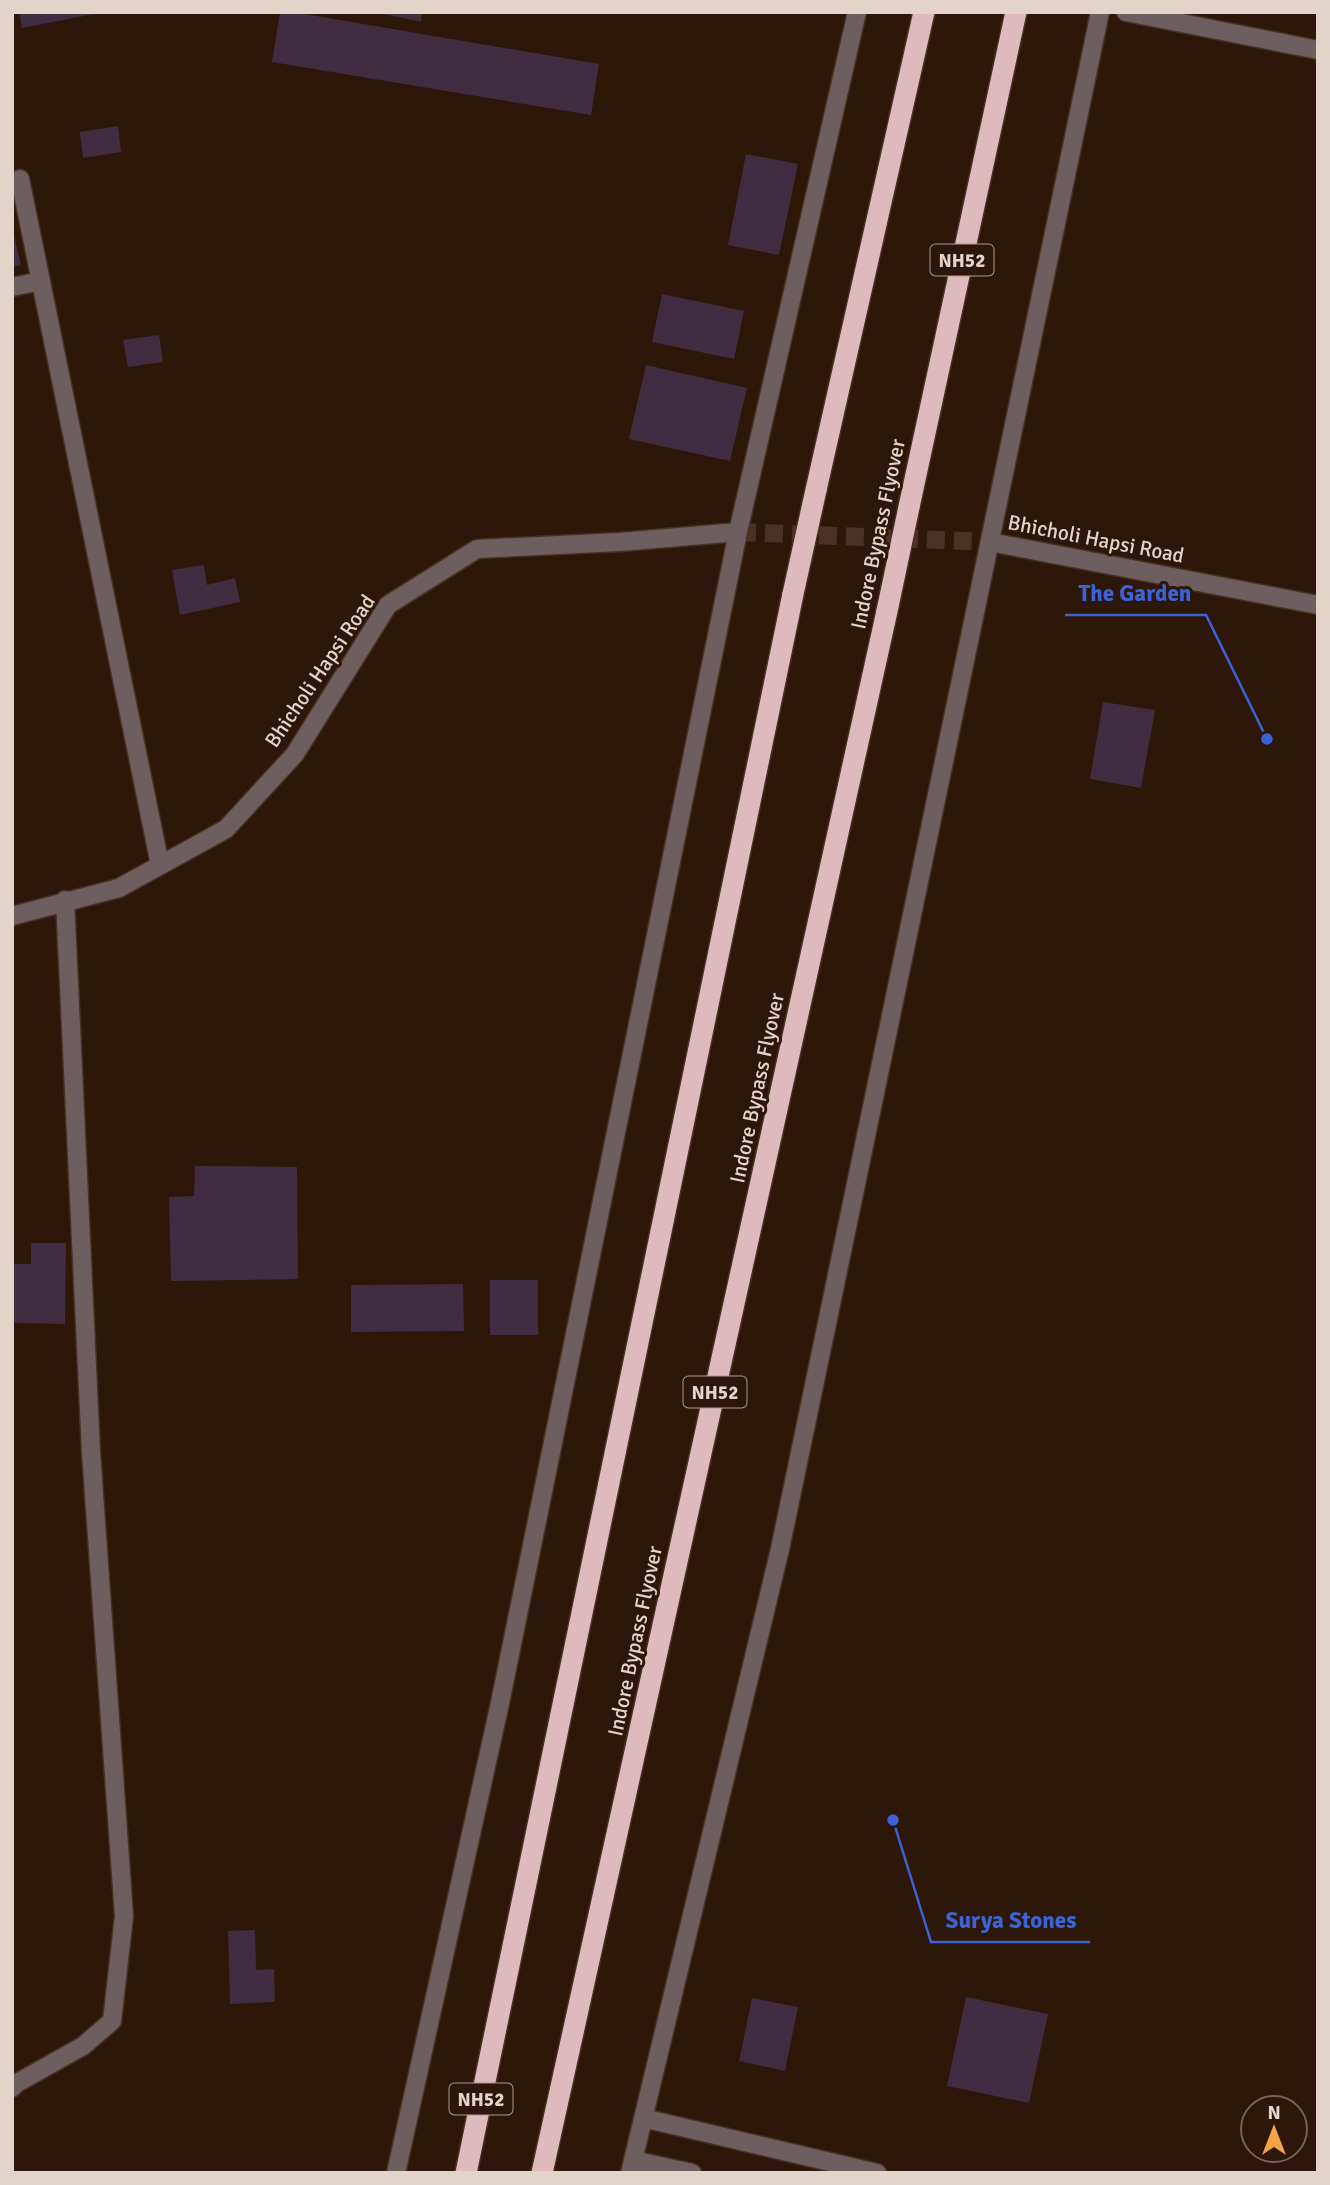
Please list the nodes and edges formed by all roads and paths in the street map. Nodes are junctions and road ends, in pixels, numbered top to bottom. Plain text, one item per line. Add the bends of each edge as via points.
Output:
1 (857, 12) edge
2 (924, 12) edge
3 (1016, 12) edge
4 (1100, 12) edge
5 (1126, 12) edge
6 (1318, 50) edge
7 (20, 179) dead end
8 (41, 281) junction
9 (12, 287) edge
10 (738, 532) junction
11 (990, 542) junction
12 (1318, 605) edge
13 (160, 865) junction
14 (65, 901) junction
15 (12, 916) edge
16 (12, 2088) edge
17 (643, 2118) junction
18 (631, 2166) edge
19 (396, 2173) edge
20 (466, 2173) edge
21 (542, 2173) edge
22 (692, 2173) edge
23 (877, 2173) edge

1 - 10 street
2 - 20 highway, NH52, bridge via 793,594
3 - 21 highway, Indore Bypass Flyover / NH52, bridge
4 - 11 street
5 - 6 street
7 - 8 street
8 - 9 street
8 - 13 street
10 - 13 street, Bhicholi Hapsi Road via 477,549 388,605 295,754 226,829
10 - 19 street via 500,1703
11 - 12 street, Bhicholi Hapsi Road
11 - 17 street via 780,1549
13 - 14 street, Bhicholi Hapsi Road via 119,888
14 - 15 street, Bhicholi Hapsi Road
14 - 16 street via 91,1452 124,1916 112,2021 83,2046
17 - 18 street
17 - 23 street
18 - 22 street

